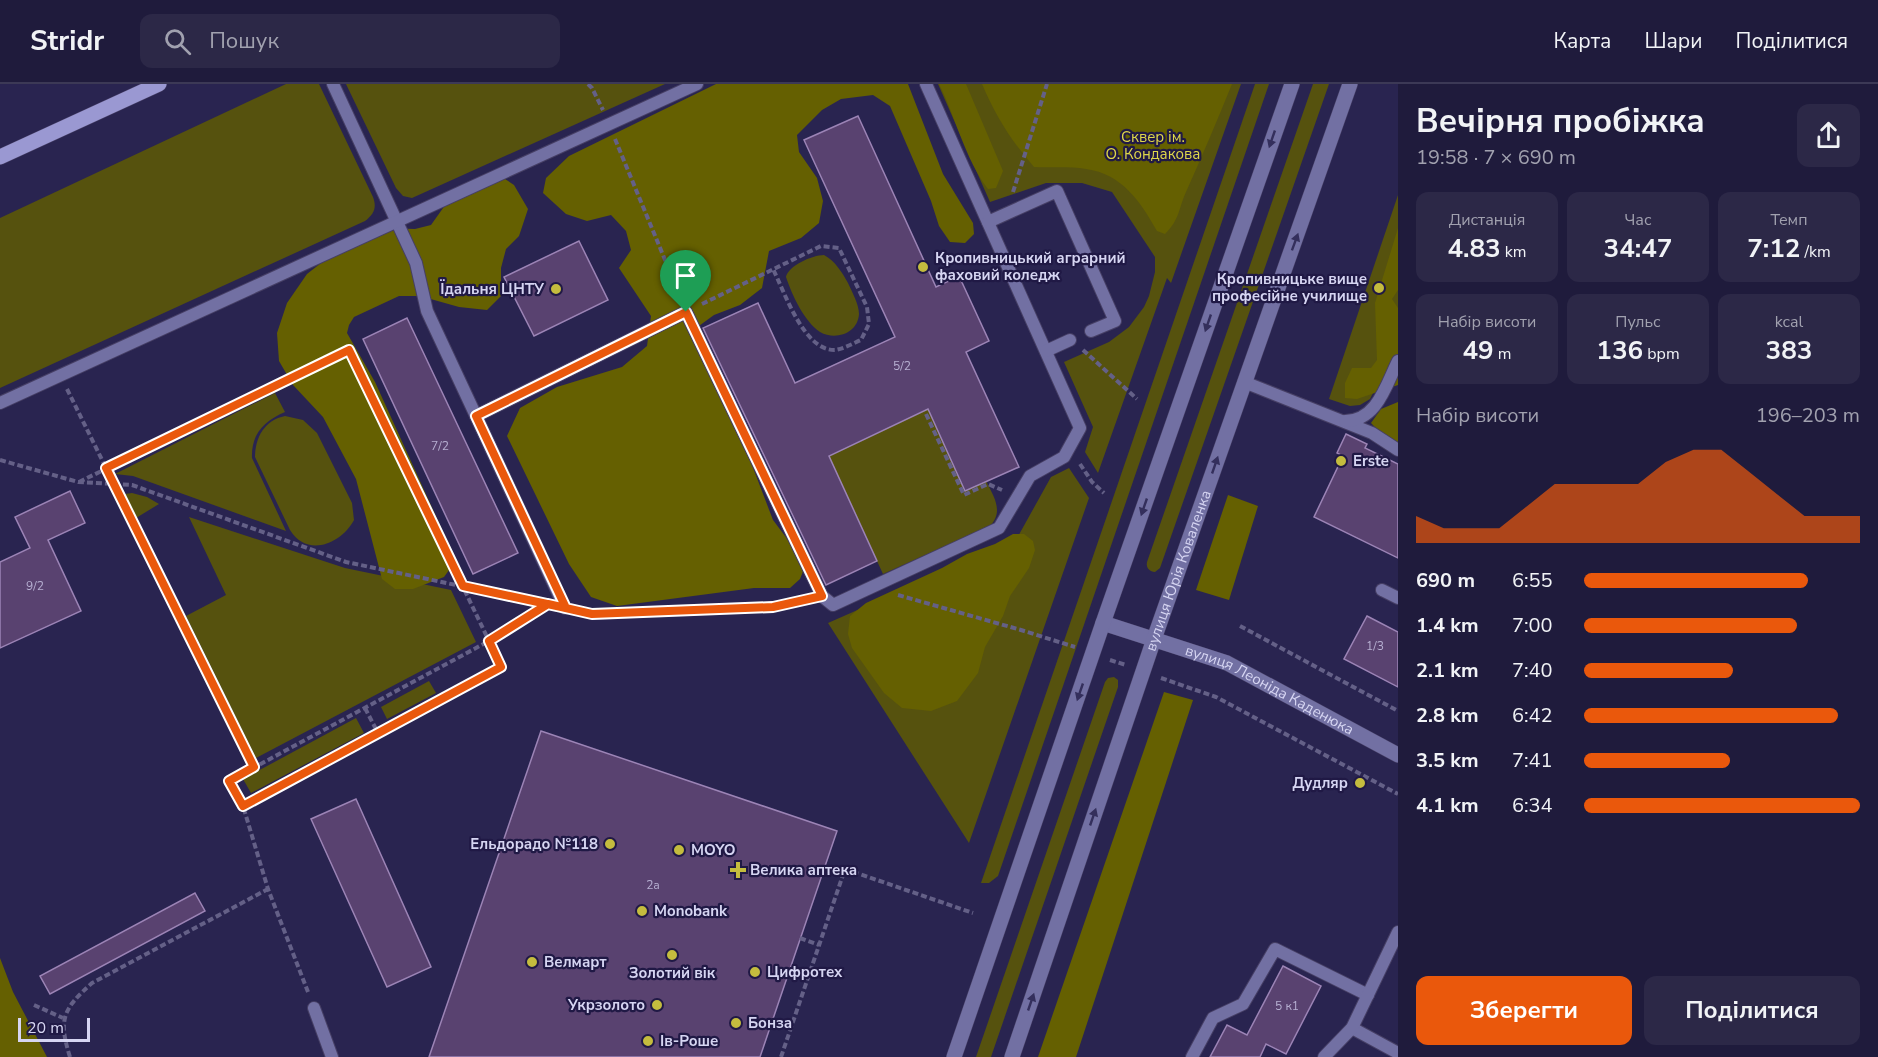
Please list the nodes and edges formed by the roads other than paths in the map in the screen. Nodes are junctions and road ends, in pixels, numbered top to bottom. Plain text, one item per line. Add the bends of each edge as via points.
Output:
1 (159, 84) edge
2 (333, 84) edge
3 (697, 84) edge
4 (926, 84) edge
5 (1292, 84) edge
6 (1350, 84) edge
7 (0, 158) edge
8 (397, 221) junction
9 (988, 222) junction
10 (1091, 331) dead end
11 (1070, 340) road end
12 (1046, 351) junction
13 (1398, 361) edge
14 (1244, 382) junction
15 (0, 403) edge
16 (476, 416) junction
17 (1341, 421) junction
18 (1398, 450) edge
19 (1382, 590) dead end
20 (1398, 598) edge
21 (566, 608) road end
22 (1103, 623) junction
23 (1154, 639) junction
24 (1398, 755) edge
25 (1398, 932) edge
26 (1368, 995) junction
27 (314, 1008) road end
28 (1352, 1028) junction
29 (1398, 1053) edge
30 (332, 1057) edge
31 (954, 1057) edge
32 (1012, 1057) edge
33 (1192, 1057) edge
34 (1324, 1057) edge

1 - 7 main road
2 - 8 lane
3 - 8 lane
4 - 9 lane
5 -> 22 main road
14 -> 6 main road, вулиця Юрія Коваленка
8 - 15 lane
8 - 16 lane via 416,263 427,311
9 - 10 lane via 1057,191 1115,321
9 - 12 lane
11 - 12 lane
12 - 16 lane via 1080,429 1064,457 1030,476 999,528 833,605 822,596 686,312
13 - 17 lane via 1376,406 1361,418
14 - 17 lane
23 -> 14 main road, вулиця Юрія Коваленка
16 - 21 lane
17 - 18 lane via 1372,433
19 - 20 lane
22 - 23 main road, вулиця Леоніда Каденюка
22 -> 31 main road
23 - 24 main road, вулиця Леоніда Каденюка via 1227,663
32 -> 23 main road, вулиця Юрія Коваленка
25 - 26 lane
26 - 28 lane
26 - 33 lane via 1275,949 1243,1004 1213,1018
27 - 30 lane
28 - 29 lane
28 - 34 lane

